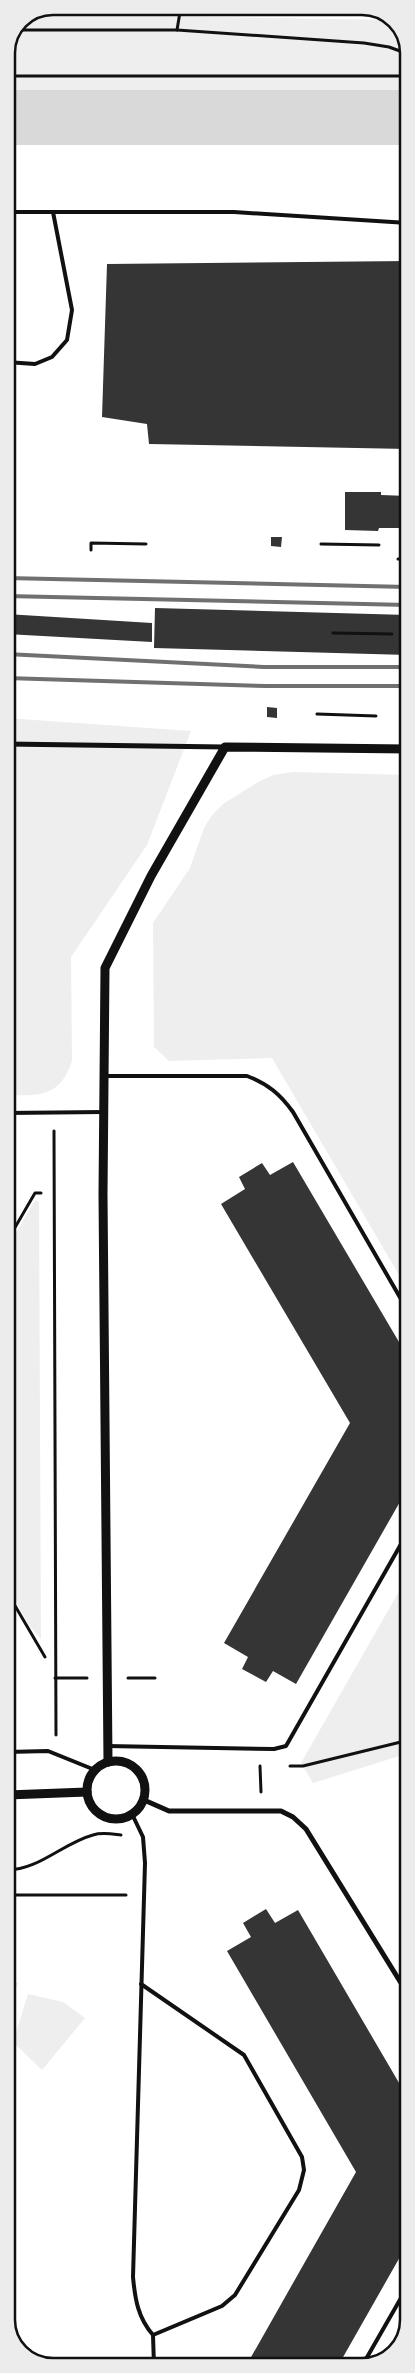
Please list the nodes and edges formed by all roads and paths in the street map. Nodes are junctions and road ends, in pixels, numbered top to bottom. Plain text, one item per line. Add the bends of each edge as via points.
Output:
1 (178, 15) edge
2 (23, 30) edge
3 (176, 30) junction
4 (400, 51) edge
5 (15, 76) edge
6 (400, 76) edge
7 (15, 212) edge
8 (53, 212) junction
9 (400, 222) edge
10 (15, 363) edge
11 (146, 544) dead end
12 (321, 544) dead end
13 (379, 545) dead end
14 (91, 550) dead end
15 (333, 633) dead end
16 (392, 634) dead end
17 (317, 714) dead end
18 (376, 716) dead end
19 (15, 744) edge
20 (225, 748) junction
21 (400, 749) edge
22 (105, 1076) junction
23 (104, 1112) junction
24 (15, 1113) edge
25 (54, 1113) junction
26 (41, 1193) dead end
27 (15, 1227) edge
28 (400, 1299) edge
29 (400, 1546) edge
30 (15, 1607) edge
31 (45, 1657) dead end
32 (400, 1742) edge
33 (107, 1746) junction
34 (15, 1752) edge
35 (56, 1754) junction
36 (108, 1762) junction
37 (268, 1765) dead end
38 (286, 1766) dead end
39 (95, 1770) junction
40 (87, 1792) junction
41 (15, 1795) edge
42 (144, 1800) junction
43 (261, 1812) junction
44 (132, 1814) junction
45 (144, 1894) junction
46 (15, 1895) edge
47 (400, 1981) edge
48 (141, 1984) junction
49 (400, 2300) edge
50 (154, 2335) junction
51 (154, 2358) edge
52 (367, 2358) edge

1 - 3 path
2 - 3 path
3 - 4 path via 364,43
5 - 6 path
7 - 8 lane
8 - 9 lane via 234,212
8 - 10 lane via 72,310 67,340 52,357 35,364
11 - 14 path via 91,543
12 - 13 path
15 - 16 path
17 - 18 path
19 - 20 street
20 - 21 street
20 - 22 street via 151,876 105,968
22 - 23 street
22 - 28 lane via 247,1076 263,1082 281,1096 293,1112
23 - 25 lane
23 - 33 street
24 - 25 lane
25 - 35 path
26 - 27 path via 35,1193
29 - 33 lane via 286,1746 274,1750
30 - 31 path
32 - 38 path via 303,1766
33 - 36 street
34 - 35 lane via 48,1751
35 - 39 lane
36 - 39 street
36 - 42 street via 126,1762 140,1773 146,1791
37 - 43 path via 260,1765
39 - 40 street via 89,1778
40 - 41 street
40 - 44 street via 92,1806 106,1817 115,1819
42 - 43 street via 169,1812
42 - 44 street
43 - 47 street via 281,1811 306,1828
44 - 45 lane via 143,1837
45 - 46 path
45 - 48 lane
48 - 50 lane via 133,2277 135,2302 144,2325
48 - 50 lane via 244,2055 302,2157 304,2170 299,2190 235,2295 222,2306
49 - 52 lane
50 - 51 lane

